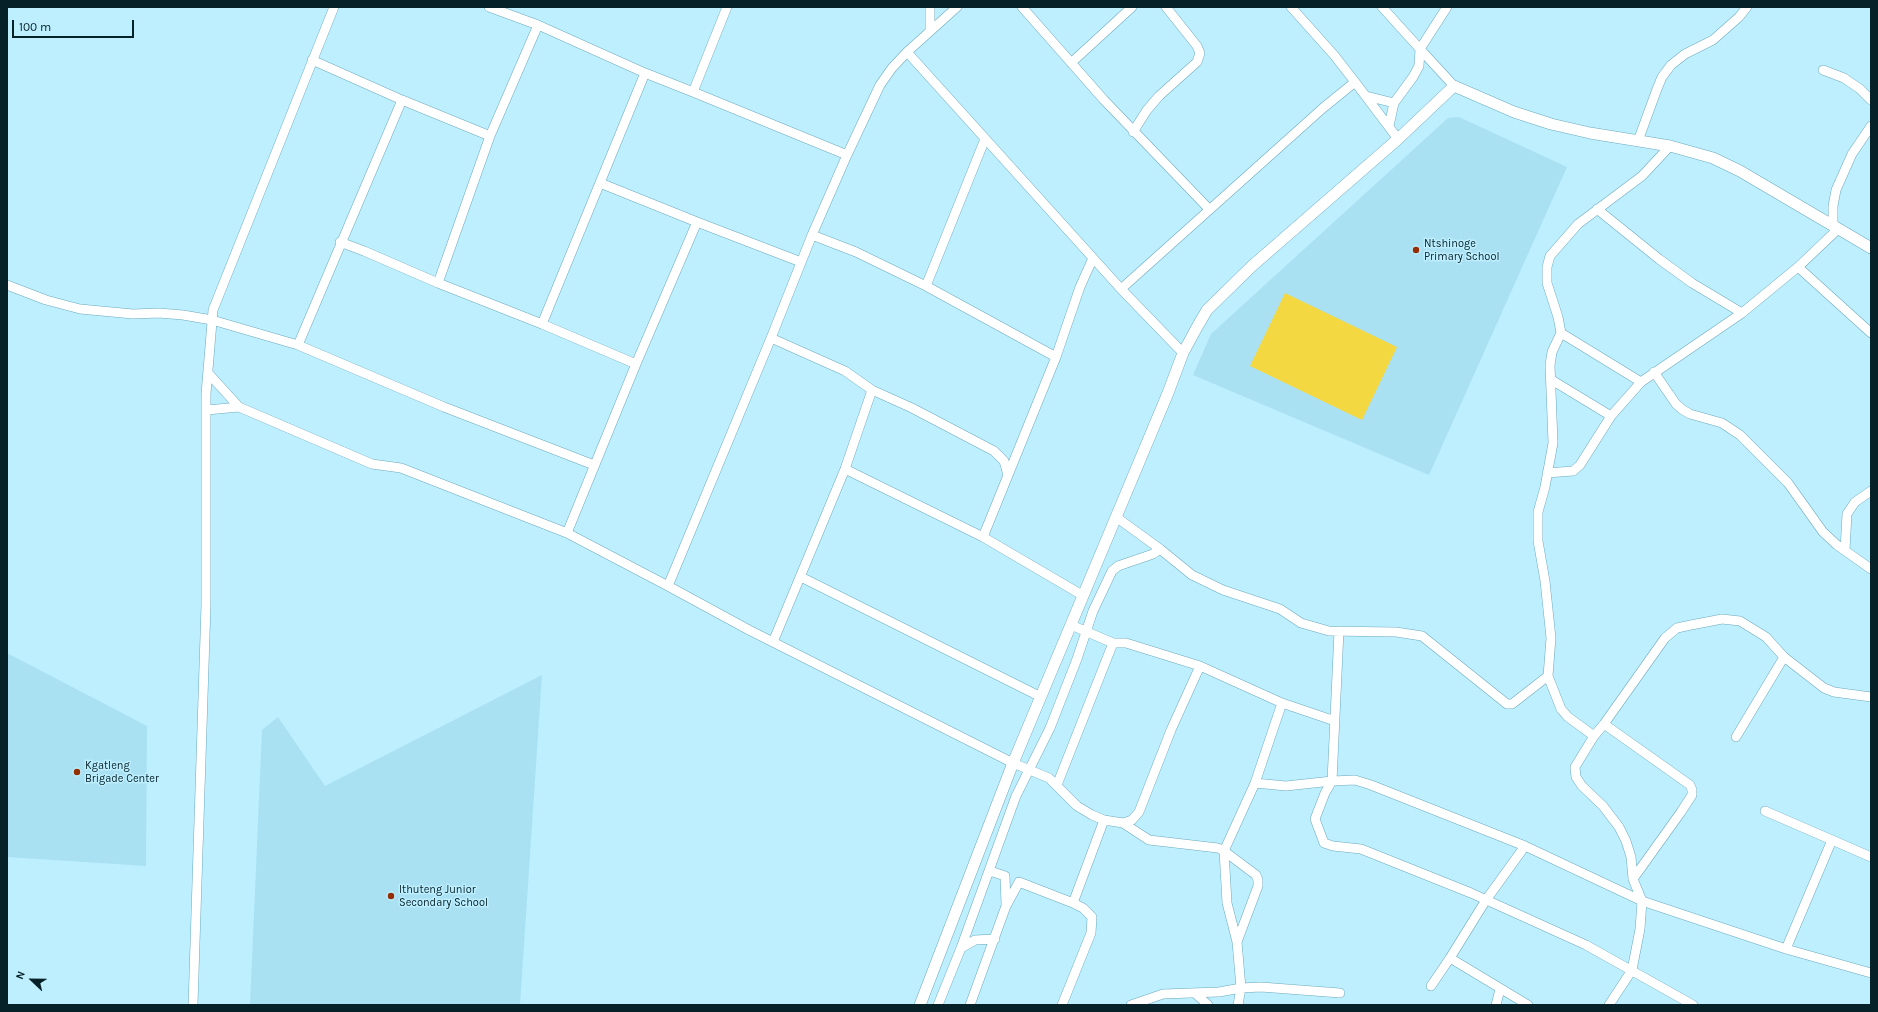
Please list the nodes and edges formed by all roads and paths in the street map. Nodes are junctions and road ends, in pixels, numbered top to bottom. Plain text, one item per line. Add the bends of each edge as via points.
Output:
1 (334, 7) edge
2 (489, 7) edge
3 (727, 7) edge
4 (930, 7) edge
5 (957, 7) edge
6 (1022, 7) edge
7 (1132, 7) edge
8 (1166, 7) edge
9 (1291, 7) edge
10 (1382, 7) edge
11 (1447, 7) edge
12 (1747, 7) edge
13 (538, 25) junction
14 (930, 30) junction
15 (1420, 49) junction
16 (907, 52) junction
17 (312, 60) junction
18 (1071, 63) junction
19 (1823, 70) dead end
20 (645, 73) junction
21 (1355, 82) junction
22 (1454, 86) junction
23 (693, 92) junction
24 (1366, 96) junction
25 (402, 100) junction
26 (1871, 100) edge
27 (1394, 103) junction
28 (1389, 126) junction
29 (1871, 126) edge
30 (1133, 132) junction
31 (490, 136) junction
32 (1398, 139) junction
33 (985, 140) junction
34 (1638, 141) junction
35 (1670, 146) junction
36 (847, 155) junction
37 (600, 183) junction
38 (1209, 209) junction
39 (1597, 209) junction
40 (696, 222) junction
41 (1835, 227) junction
42 (812, 235) junction
43 (340, 242) junction
44 (1871, 248) edge
45 (1093, 258) junction
46 (802, 262) junction
47 (1798, 266) junction
48 (438, 283) junction
49 (7, 285) edge
50 (926, 286) junction
51 (1121, 289) junction
52 (1742, 313) junction
53 (212, 320) junction
54 (542, 324) junction
55 (1561, 332) junction
56 (1871, 333) edge
57 (771, 338) junction
58 (298, 345) junction
59 (1183, 353) junction
60 (1056, 357) junction
61 (636, 364) junction
62 (1654, 372) junction
63 (209, 374) junction
64 (1550, 379) junction
65 (1641, 382) junction
66 (872, 390) junction
67 (239, 407) junction
68 (207, 410) junction
69 (1611, 416) junction
70 (594, 466) junction
71 (845, 469) junction
72 (1548, 473) junction
73 (1008, 475) junction
74 (1871, 491) edge
75 (1116, 517) junction
76 (567, 533) junction
77 (983, 537) junction
78 (1160, 549) junction
79 (1845, 550) junction
80 (1871, 568) edge
81 (801, 577) junction
82 (668, 586) junction
83 (1082, 595) junction
84 (1071, 625) junction
85 (1086, 631) junction
86 (1339, 631) junction
87 (773, 642) junction
88 (1113, 643) junction
89 (1784, 657) junction
90 (1200, 666) junction
91 (1548, 676) junction
92 (1041, 697) junction
93 (1871, 697) edge
94 (1282, 703) junction
95 (1335, 721) junction
96 (1604, 724) junction
97 (1594, 736) junction
98 (1736, 736) dead end
99 (1013, 763) junction
100 (1031, 770) junction
101 (1332, 781) junction
102 (1254, 783) junction
103 (1057, 785) junction
104 (1765, 811) dead end
105 (1104, 820) junction
106 (1123, 823) junction
107 (1832, 840) junction
108 (1525, 846) junction
109 (1224, 851) junction
110 (1871, 857) edge
111 (990, 871) junction
112 (1005, 876) junction
113 (1633, 879) junction
114 (1018, 882) junction
115 (1486, 900) junction
116 (1642, 901) junction
117 (1073, 903) junction
118 (1006, 906) junction
119 (995, 938) junction
120 (1237, 942) junction
121 (961, 948) junction
122 (1786, 949) junction
123 (1450, 958) junction
124 (1632, 970) junction
125 (1871, 973) edge
126 (1431, 986) dead end
127 (1241, 988) junction
128 (1500, 989) junction
129 (1340, 993) dead end
130 (1196, 994) junction
131 (193, 1005) edge
132 (920, 1005) edge
133 (938, 1005) edge
134 (970, 1005) edge
135 (1062, 1005) edge
136 (1131, 1005) edge
137 (1208, 1005) edge
138 (1238, 1005) edge
139 (1496, 1005) edge
140 (1528, 1005) edge
141 (1609, 1005) edge
142 (1693, 1005) edge

1 - 17 street
2 - 13 street
3 - 23 street
4 - 14 street
5 - 14 street
6 - 18 street
7 - 18 street
8 - 30 street via 1200,53 1197,62 1147,110
9 - 21 street
10 - 15 street
11 - 15 street
12 - 34 street via 1713,40 1671,65 1660,83
13 - 20 street
13 - 31 street
14 - 16 street
15 - 22 street
15 - 27 street via 1419,66
16 - 33 street
16 - 36 street via 880,85
17 - 25 street
17 - 53 street via 217,301
18 - 30 street
19 - 26 street via 1844,78
20 - 23 street
20 - 37 street
21 - 24 street
21 - 38 street
22 - 32 street
22 - 34 street via 1514,112 1551,124
23 - 36 street
24 - 27 street
24 - 28 street
25 - 31 street
25 - 43 street
27 - 28 street
28 - 32 street
29 - 41 street via 1852,154 1836,190 1833,206
30 - 38 street
31 - 48 street
32 - 59 street via 1252,266 1207,310
33 - 45 street
33 - 50 street
34 - 35 street
35 - 39 street via 1642,176
35 - 41 street via 1725,163
36 - 42 street
37 - 40 street
37 - 54 street
38 - 51 street
39 - 52 street via 1692,283
39 - 55 street via 1578,224 1550,256 1547,283
40 - 46 street
40 - 61 street
41 - 44 street
41 - 47 street
42 - 46 street
42 - 50 street via 856,252
43 - 48 street
43 - 58 street
45 - 51 street
45 - 60 street via 1080,287
46 - 57 street
47 - 52 street
47 - 56 street
48 - 54 street
49 - 53 street via 46,300 80,309 133,314 159,313
50 - 60 street
51 - 59 street
52 - 62 street
53 - 58 street
53 - 63 street
54 - 61 street
55 - 64 street via 1552,352
55 - 65 street
57 - 66 street via 845,371
57 - 82 street
58 - 70 street
59 - 75 street
60 - 73 street
61 - 70 street
62 - 65 street
62 - 79 street via 1683,410 1722,423 1740,435 1788,483 1822,532
63 - 67 street
63 - 68 street
64 - 69 street
64 - 72 street via 1553,443
65 - 69 street
66 - 71 street
66 - 73 street via 994,451 1004,461
67 - 68 street
67 - 76 street via 372,464 402,468
68 - 131 street via 206,604
69 - 72 street via 1580,465 1573,471
70 - 76 street
71 - 77 street
71 - 81 street
72 - 91 street via 1538,512 1538,541 1551,638
73 - 77 street
74 - 79 street via 1855,502 1847,514
75 - 78 street
75 - 83 street
76 - 82 street
77 - 83 street
78 - 85 street via 1153,554 1118,566 1112,571
78 - 86 street via 1192,575 1223,590 1280,609 1315,628
79 - 80 street
81 - 87 street
81 - 92 street
82 - 87 street
83 - 84 street
84 - 85 street
84 - 92 street
85 - 88 street
85 - 100 street via 1050,728
86 - 91 street via 1396,632 1422,636 1507,704 1512,704
86 - 95 street
87 - 99 street
88 - 90 street via 1132,645
88 - 103 street
89 - 93 street via 1824,688 1834,692
89 - 96 street via 1766,636 1740,621 1722,619 1677,628 1665,638
89 - 98 street
90 - 94 street
90 - 106 street via 1139,812 1132,820
91 - 97 street via 1561,709 1568,718
92 - 99 street
94 - 95 street
94 - 102 street
95 - 101 street
96 - 97 street
96 - 113 street via 1690,785 1692,790 1681,812
97 - 113 street via 1575,767 1576,777 1620,827 1628,847
99 - 100 street
99 - 132 street
100 - 103 street via 1049,778
100 - 111 street via 1016,796
101 - 102 street via 1286,786
101 - 108 street via 1355,780 1371,784
101 - 115 street via 1315,819 1324,843 1361,849
102 - 109 street
103 - 105 street via 1077,806
104 - 107 street
105 - 106 street
105 - 117 street
106 - 109 street via 1149,840 1218,848
107 - 110 street
107 - 122 street
108 - 115 street
108 - 116 street
109 - 120 street via 1227,903
109 - 120 street via 1256,875 1258,880
111 - 112 street
111 - 121 street
112 - 114 street
112 - 118 street
113 - 116 street
114 - 117 street
114 - 118 street
115 - 123 street
115 - 124 street via 1586,944
116 - 122 street
116 - 124 street via 1640,929
117 - 135 street via 1092,917 1091,933
118 - 119 street
119 - 121 street via 975,940
119 - 134 street
120 - 127 street
121 - 133 street
122 - 125 street
123 - 126 street
123 - 128 street
124 - 141 street
124 - 142 street
127 - 129 street via 1261,987
127 - 130 street
127 - 138 street
128 - 139 street
128 - 140 street
130 - 136 street via 1163,994
130 - 137 street

